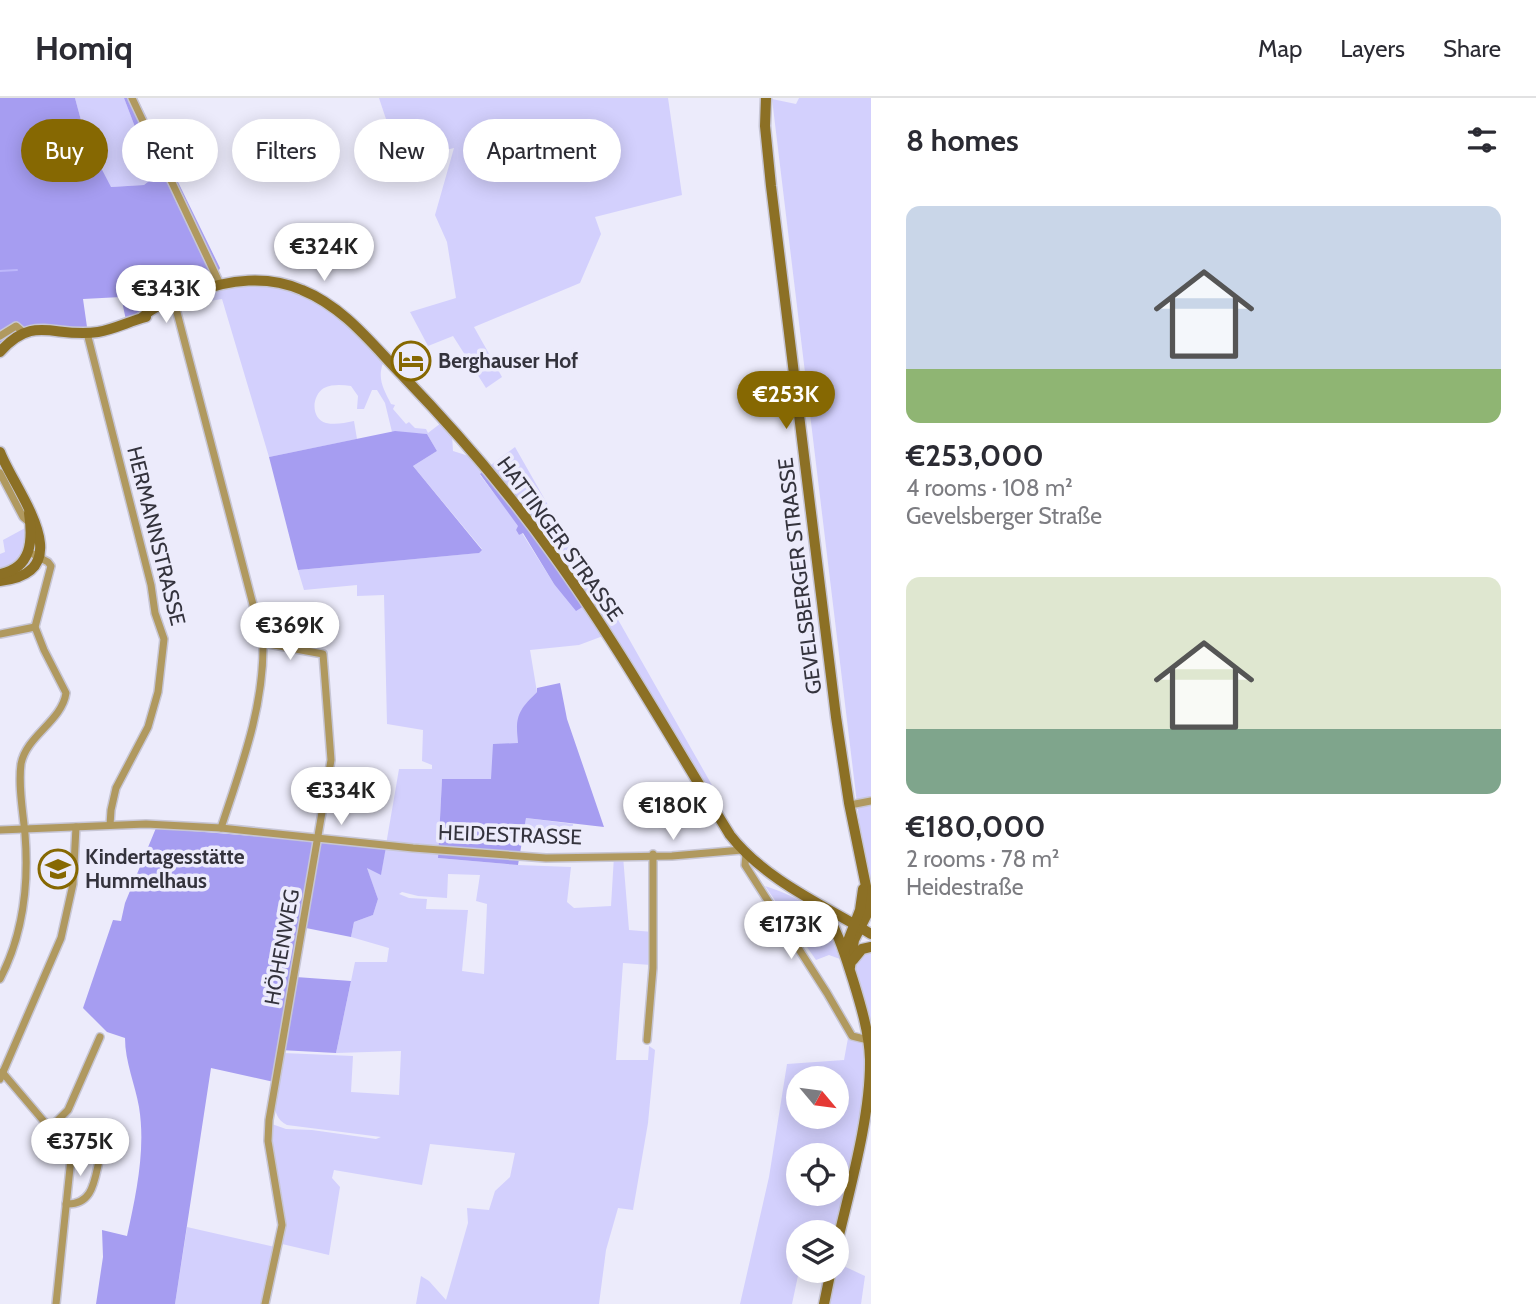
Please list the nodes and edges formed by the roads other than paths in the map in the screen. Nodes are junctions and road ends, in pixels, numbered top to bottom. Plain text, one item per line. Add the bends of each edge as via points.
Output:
1 (132, 98) edge
2 (766, 98) edge
3 (220, 284) junction
4 (174, 301) junction
5 (23, 332) junction
6 (87, 334) junction
7 (0, 336) edge
8 (0, 352) edge
9 (0, 452) edge
10 (0, 473) edge
11 (29, 509) junction
12 (30, 523) junction
13 (33, 555) junction
14 (0, 574) edge
15 (0, 580) edge
16 (35, 626) junction
17 (0, 634) edge
18 (263, 643) junction
19 (871, 801) edge
20 (849, 805) junction
21 (110, 825) junction
22 (76, 827) junction
23 (221, 828) junction
24 (24, 829) junction
25 (0, 830) edge
26 (320, 837) junction
27 (744, 852) junction
28 (653, 854) junction
29 (865, 902) junction
30 (820, 904) junction
31 (830, 909) junction
32 (871, 918) edge
33 (856, 926) junction
34 (871, 934) edge
35 (871, 947) edge
36 (844, 951) junction
37 (850, 971) junction
38 (0, 979) edge
39 (100, 1037) dead end
40 (647, 1040) dead end
41 (868, 1040) junction
42 (1, 1076) edge
43 (871, 1078) edge
44 (50, 1128) junction
45 (99, 1161) dead end
46 (66, 1204) junction
47 (842, 1220) edge
48 (828, 1283) edge
49 (56, 1304) edge
50 (265, 1304) edge
51 (824, 1304) edge

1 - 3 street
2 - 20 main road, GEVELSBERGER STRASSE via 771,186
3 - 4 main road, HATTINGER STRASSE
3 - 27 main road, HATTINGER STRASSE via 278,283 324,300 420,394 495,477 555,556
4 - 6 main road, HATTINGER STRASSE via 120,327
4 - 18 street
5 - 6 main road, HATTINGER STRASSE
5 - 7 street, HATTINGER STRASSE via 16,326
5 - 8 main road
6 - 21 street, HERMANNSTRASSE via 164,639 151,717 116,788
9 - 11 main road
10 - 12 street
11 - 12 main road
11 - 13 main road via 39,528 40,549
12 - 13 main road
13 - 14 main road
13 - 15 main road via 21,575
13 - 16 street via 51,566
16 - 17 street
16 - 24 street via 66,692 22,759
18 - 23 street via 256,718
18 - 26 street, HÖHENWEG via 323,654 331,760
19 - 20 street
20 - 29 main road, GEVELSBERGER STRASSE
21 - 22 street, HEIDESTRASSE
21 - 23 street, HEIDESTRASSE
22 - 24 street, HEIDESTRASSE
22 - 42 street via 73,884 61,938
23 - 26 street, HEIDESTRASSE
24 - 25 street, HEIDESTRASSE
24 - 38 street via 22,915
26 - 28 street, HEIDESTRASSE via 546,858
26 - 50 street, HÖHENWEG via 269,1120 268,1141 282,1224
27 - 28 street, HEIDESTRASSE
27 - 30 main road, HATTINGER STRASSE
27 - 41 street, HATTINGER STRASSE via 745,865 852,1036
28 - 40 street via 653,968
29 - 31 main road via 852,910
29 - 32 main road
29 - 33 main road, GEVELSBERGER STRASSE
30 - 31 main road, HATTINGER STRASSE
30 - 36 main road, GEVELSBERGER STRASSE
31 - 33 main road, HATTINGER STRASSE
33 - 34 main road, HATTINGER STRASSE
33 - 36 main road, GEVELSBERGER STRASSE
33 - 37 main road, GEVELSBERGER STRASSE
35 - 37 main road via 858,952
36 - 37 main road, GEVELSBERGER STRASSE
37 - 41 main road, GEVELSBERGER STRASSE
39 - 44 street via 68,1110
41 - 43 main road, GEVELSBERGER STRASSE
42 - 44 street
43 - 47 main road, GEVELSBERGER STRASSE
44 - 46 street via 71,1158
45 - 46 street via 84,1201
46 - 49 street
48 - 51 main road

